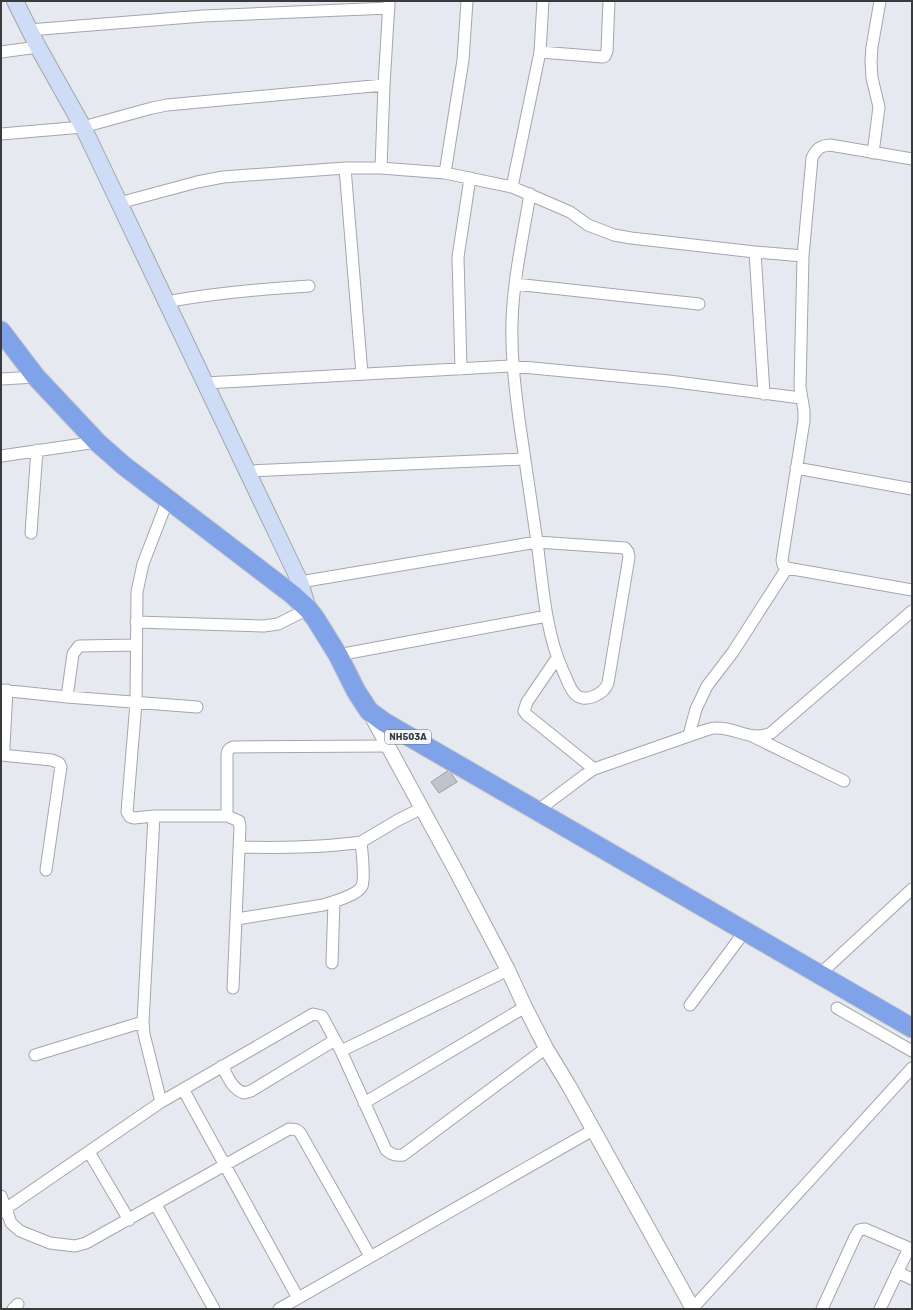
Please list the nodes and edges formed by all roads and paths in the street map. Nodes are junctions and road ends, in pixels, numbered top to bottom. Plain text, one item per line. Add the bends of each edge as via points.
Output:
1 (15, 1) edge
2 (467, 1) edge
3 (543, 1) edge
4 (610, 1) edge
5 (880, 1) edge
6 (389, 5) edge
7 (29, 30) junction
8 (38, 47) junction
9 (1, 52) edge
10 (540, 52) junction
11 (384, 85) junction
12 (83, 127) junction
13 (1, 134) edge
14 (873, 153) junction
15 (912, 160) edge
16 (345, 168) junction
17 (381, 168) junction
18 (445, 173) junction
19 (470, 178) junction
20 (512, 187) junction
21 (530, 194) junction
22 (119, 204) junction
23 (755, 252) junction
24 (803, 256) junction
25 (515, 284) junction
26 (309, 286) dead end
27 (166, 302) junction
28 (699, 304) dead end
29 (1, 331) edge
30 (512, 366) junction
31 (461, 369) junction
32 (362, 374) junction
33 (36, 377) junction
34 (1, 379) edge
35 (205, 382) junction
36 (764, 394) junction
37 (801, 398) junction
38 (97, 442) junction
39 (37, 450) junction
40 (1, 456) edge
41 (524, 460) junction
42 (796, 468) junction
43 (248, 471) junction
44 (912, 489) edge
45 (168, 499) junction
46 (31, 533) dead end
47 (537, 542) junction
48 (788, 568) junction
49 (300, 582) junction
50 (912, 590) edge
51 (308, 609) junction
52 (912, 611) edge
53 (547, 616) junction
54 (136, 622) junction
55 (136, 645) junction
56 (338, 655) junction
57 (557, 658) junction
58 (4, 690) edge
59 (67, 697) junction
60 (136, 703) junction
61 (196, 707) dead end
62 (369, 711) junction
63 (689, 735) junction
64 (751, 736) junction
65 (389, 746) junction
66 (1, 754) edge
67 (594, 769) junction
68 (844, 780) dead end
69 (422, 808) junction
70 (537, 811) junction
71 (154, 816) junction
72 (227, 816) junction
73 (362, 842) junction
74 (239, 847) junction
75 (46, 870) dead end
76 (912, 890) edge
77 (334, 902) junction
78 (237, 919) junction
79 (745, 931) junction
80 (332, 963) dead end
81 (508, 970) junction
82 (819, 975) junction
83 (233, 988) dead end
84 (690, 1005) dead end
85 (525, 1006) junction
86 (837, 1008) dead end
87 (143, 1022) junction
88 (912, 1028) edge
89 (335, 1040) junction
90 (546, 1048) junction
91 (341, 1051) junction
92 (912, 1051) edge
93 (34, 1055) dead end
94 (222, 1066) junction
95 (912, 1068) edge
96 (183, 1089) junction
97 (161, 1102) junction
98 (364, 1103) junction
99 (593, 1130) junction
100 (89, 1152) junction
101 (225, 1166) junction
102 (1, 1196) edge
103 (156, 1205) junction
104 (3, 1211) edge
105 (129, 1220) junction
106 (910, 1249) edge
107 (370, 1256) junction
108 (897, 1272) junction
109 (912, 1279) edge
110 (298, 1298) junction
111 (214, 1309) edge
112 (279, 1309) edge
113 (692, 1309) edge
114 (822, 1309) edge
115 (880, 1309) edge

1 - 7 main road
2 - 18 street via 463,60
3 - 10 street
4 - 10 street via 605,56
5 - 14 street via 872,61 872,78 879,108
6 - 7 street
6 - 11 street
7 - 8 main road
8 - 9 street
8 - 12 main road
10 - 20 street
11 - 12 street via 167,105
11 - 17 street
12 - 13 street
12 - 22 main road
14 - 15 street
14 - 24 street via 830,145 818,148 814,153
16 - 17 street
16 - 22 street via 223,177
16 - 32 street
17 - 18 street
18 - 19 street
19 - 20 street
19 - 31 street via 458,257
20 - 21 street
21 - 23 street via 570,212 588,225 614,235
21 - 25 street
22 - 27 main road
23 - 24 street
23 - 36 street
24 - 37 street
25 - 28 street
25 - 30 street
26 - 27 street via 199,296
27 - 35 main road
29 - 33 highway, NH503A
30 - 31 street
30 - 36 street via 669,381
30 - 41 street
31 - 32 street
32 - 35 street
33 - 34 street
33 - 38 highway, NH503A
35 - 43 main road
36 - 37 street
37 - 42 street via 804,421
38 - 39 street
38 - 45 highway, NH503A
39 - 40 street
39 - 46 street
41 - 43 street
41 - 47 street
42 - 44 street
42 - 48 street via 782,560 783,565
43 - 49 main road
45 - 51 highway, NH503A via 293,594
45 - 54 street via 139,580
47 - 49 street
47 - 53 street
47 - 57 street via 625,548 629,557 606,688 603,692 586,698 576,696
48 - 50 street
48 - 63 street via 733,652 707,686 696,709
49 - 51 main road
51 - 54 street via 278,624 264,626
51 - 56 highway, NH503A
52 - 64 street via 771,733 763,737
53 - 56 street
53 - 57 street
54 - 55 street
55 - 59 street via 79,646 73,654
55 - 60 street
56 - 62 highway, NH503A
57 - 67 street via 526,702 524,711
58 - 59 street
58 - 66 street via 4,750
59 - 60 street
60 - 61 street
60 - 71 street via 127,812 134,818
62 - 65 street
62 - 70 highway, NH503A via 396,730
63 - 64 street via 714,728
63 - 67 street
64 - 68 street
65 - 69 street
65 - 72 street via 229,748
66 - 75 street via 59,762 60,774
67 - 70 street
69 - 73 street
69 - 81 street
70 - 79 highway, NH503A
71 - 72 street
71 - 87 street
72 - 74 street via 239,821
73 - 74 street via 305,848
73 - 77 street via 362,886 356,892
74 - 78 street
76 - 82 street
77 - 78 street
77 - 80 street
78 - 83 street
79 - 82 highway, NH503A
79 - 84 street
81 - 85 street
81 - 91 street
82 - 88 highway, NH503A
85 - 90 street
85 - 98 street
86 - 92 street
87 - 93 street
87 - 97 street
89 - 91 street
89 - 94 street via 322,1016 313,1014
89 - 94 street via 244,1093 234,1087
90 - 98 street via 403,1155 391,1154 386,1150
90 - 99 street
91 - 98 street
94 - 96 street
95 - 113 street
96 - 97 street
96 - 101 street
97 - 100 street
99 - 107 street
99 - 113 street
100 - 104 street
100 - 105 street
101 - 103 street
101 - 107 street via 289,1129 300,1131
101 - 110 street
102 - 104 street
103 - 105 street
103 - 111 street
104 - 105 street via 20,1231 63,1246 86,1243
106 - 108 street
106 - 114 street via 871,1231 859,1230
107 - 110 street
108 - 109 street
108 - 115 street
110 - 112 street

